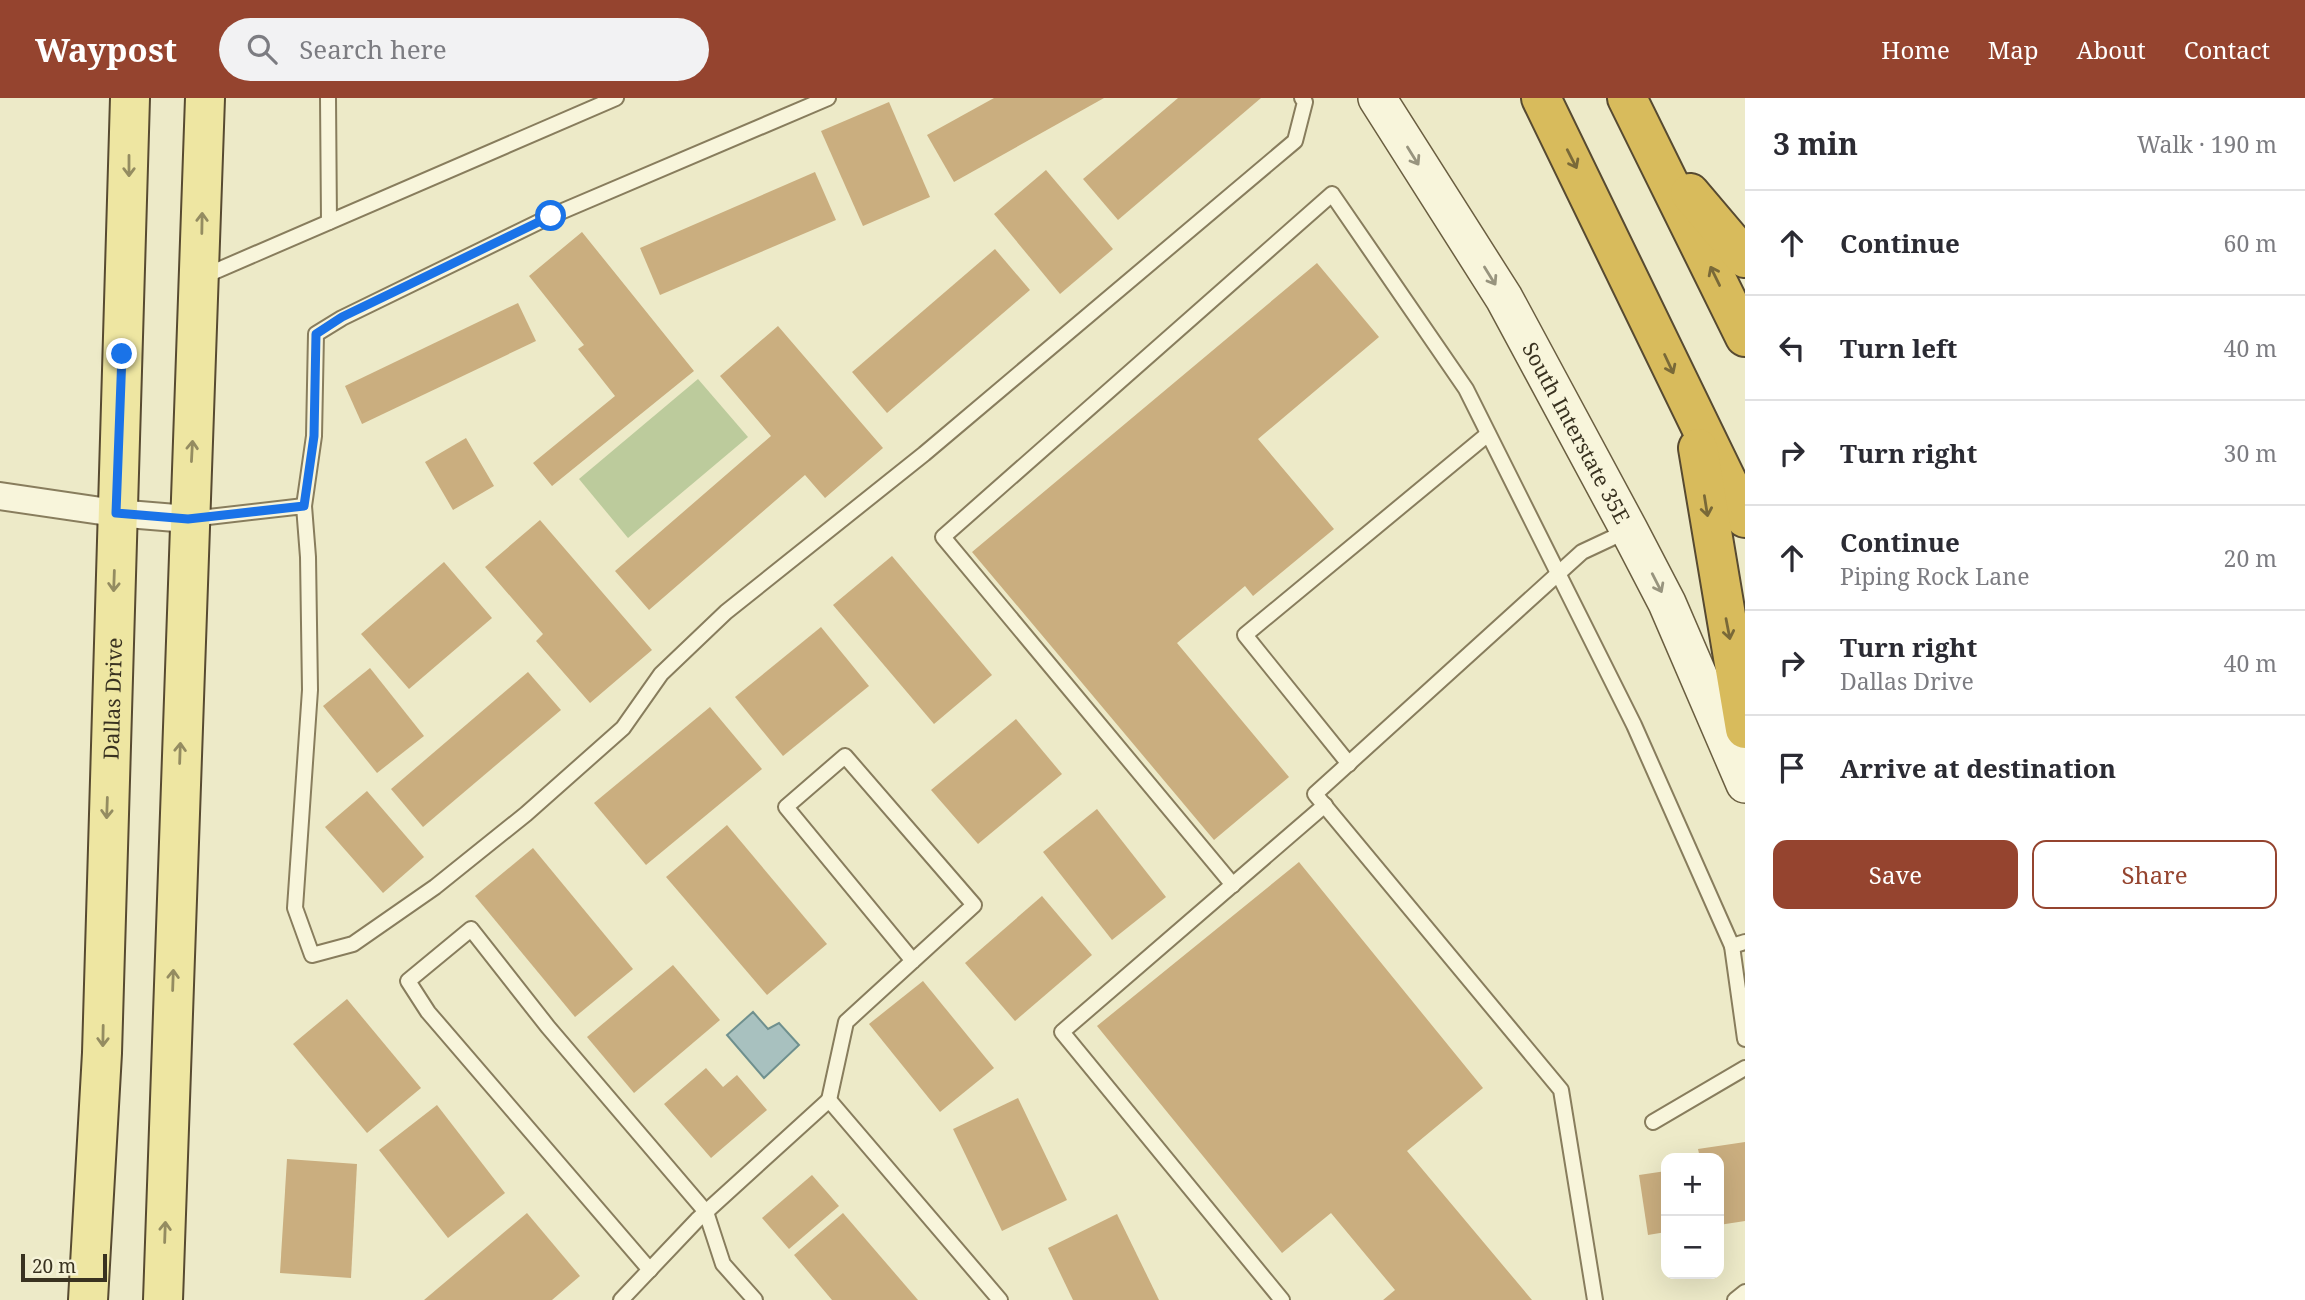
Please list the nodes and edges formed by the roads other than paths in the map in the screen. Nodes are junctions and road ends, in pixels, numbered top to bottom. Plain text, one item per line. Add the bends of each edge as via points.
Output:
1 (130, 98) edge
2 (205, 98) edge
3 (328, 98) edge
4 (616, 98) edge
5 (828, 98) edge
6 (1302, 98) edge
7 (1377, 98) edge
8 (1541, 98) edge
9 (1627, 98) edge
10 (1650, 144) junction
11 (329, 222) junction
12 (1745, 258) edge
13 (200, 278) junction
14 (1745, 337) edge
15 (1693, 414) junction
16 (1488, 434) junction
17 (0, 496) edge
18 (304, 506) junction
19 (116, 513) junction
20 (188, 519) junction
21 (1745, 519) edge
22 (1629, 530) junction
23 (1557, 575) junction
24 (1745, 729) edge
25 (1349, 764) junction
26 (1745, 784) edge
27 (1325, 805) junction
28 (1233, 885) junction
29 (1738, 944) edge
30 (913, 961) junction
31 (1745, 1039) edge
32 (1745, 1068) edge
33 (829, 1100) junction
34 (1653, 1122) dead end
35 (706, 1212) junction
36 (650, 1270) junction
37 (1745, 1292) edge
38 (88, 1300) edge
39 (163, 1300) edge
40 (621, 1300) edge
41 (755, 1300) edge
42 (1000, 1300) edge
43 (1282, 1300) edge
44 (1595, 1300) edge
45 (1735, 1300) edge

1 -> 19 main road, Dallas Drive
13 -> 2 main road
3 - 11 lane
4 - 11 lane
5 - 18 lane via 551,216 342,317 316,334 314,436
6 - 18 lane via 1305,102 1295,141 924,454 726,612 661,674 623,728 526,814 435,887 353,944 312,956 295,908 310,690
7 -> 22 main road, South Interstate 35E via 1504,298
8 -> 15 highway
9 - 10 highway
10 - 12 highway
14 -> 10 highway
11 - 13 lane
20 -> 13 main road
15 - 21 highway
15 -> 24 highway
16 - 23 lane
16 - 25 lane via 1245,635
16 - 28 lane via 1437,343 1332,194 943,537
17 - 19 street
18 - 20 lane
19 - 20 street
19 -> 38 main road, Dallas Drive via 102,1053
39 -> 20 main road
22 - 23 lane via 1582,552
22 -> 26 main road, South Interstate 35E via 1667,603
23 - 25 lane
23 - 29 lane
25 - 27 lane via 1315,793
27 - 28 lane
27 - 44 lane via 1561,1090
28 - 43 lane via 1062,1032
29 - 31 lane
30 - 30 lane via 974,905 845,756 786,807
30 - 33 lane via 846,1022
32 - 34 lane
33 - 35 lane
33 - 42 lane
35 - 36 lane
35 - 36 lane via 471,929 408,981 428,1013
35 - 41 lane via 723,1264
36 - 40 lane
37 - 45 lane

